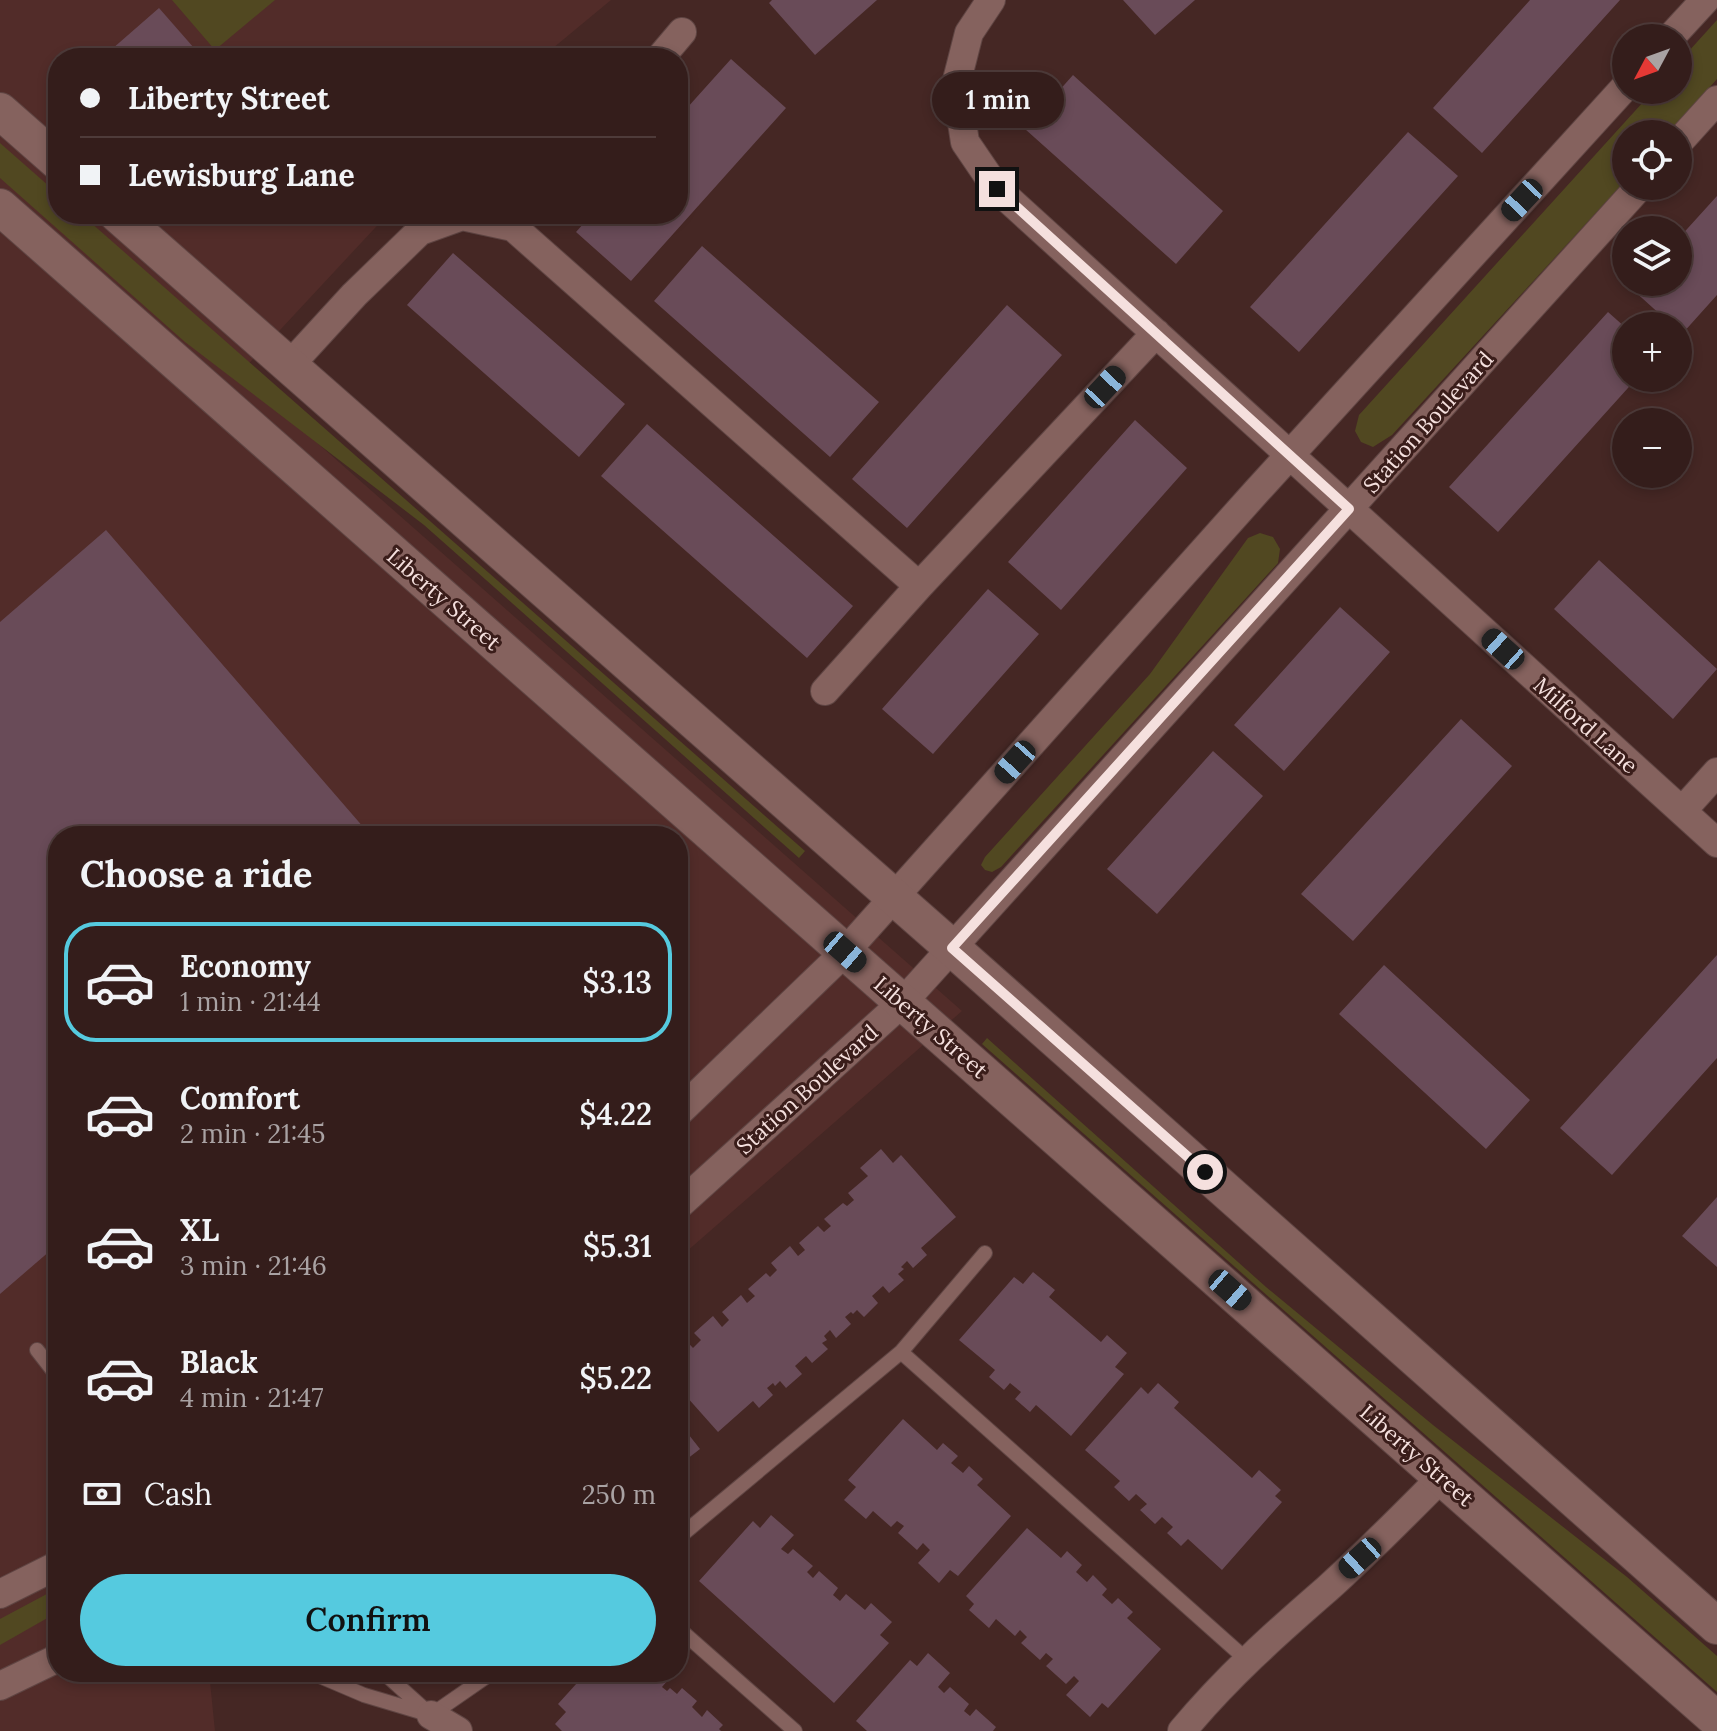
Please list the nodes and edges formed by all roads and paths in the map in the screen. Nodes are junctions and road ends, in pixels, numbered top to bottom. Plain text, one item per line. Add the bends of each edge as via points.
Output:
1 (991, 0) edge
2 (1705, 0) edge
3 (1683, 24) edge
4 (682, 32) dead end
5 (668, 48) edge
6 (1717, 100) edge
7 (1612, 101) edge
8 (0, 111) edge
9 (1692, 128) edge
10 (48, 153) edge
11 (1627, 200) edge
12 (0, 207) edge
13 (128, 224) edge
14 (440, 224) edge
15 (522, 224) edge
16 (1156, 333) junction
17 (289, 366) junction
18 (1289, 455) junction
19 (1349, 509) junction
20 (919, 586) junction
21 (825, 691) dead end
22 (1717, 772) edge
23 (1682, 811) junction
24 (1717, 843) edge
25 (895, 897) junction
26 (952, 948) junction
27 (845, 952) junction
28 (903, 1002) junction
29 (688, 1103) edge
30 (688, 1197) edge
31 (985, 1253) dead end
32 (37, 1350) dead end
33 (901, 1352) junction
34 (48, 1364) edge
35 (1442, 1477) junction
36 (688, 1530) edge
37 (48, 1570) edge
38 (0, 1594) edge
39 (1717, 1626) edge
40 (688, 1637) edge
41 (1247, 1660) junction
42 (48, 1663) edge
43 (333, 1682) edge
44 (394, 1682) edge
45 (479, 1682) edge
46 (0, 1686) edge
47 (431, 1715) junction
48 (1717, 1720) edge
49 (458, 1731) edge
50 (795, 1731) edge
51 (1182, 1731) edge

1 - 16 street, Milford Lane via 969,33 956,84 965,142 997,189
2 - 3 street
4 - 5 street
6 - 9 street
7 - 18 street
8 - 10 street
11 - 19 street, Station Boulevard
12 - 27 street, Liberty Street
13 - 17 street
14 - 17 street via 420,231
15 - 20 street
16 - 18 street, Milford Lane
16 - 20 street
17 - 25 street
18 - 19 street, Milford Lane
18 - 25 street
19 - 23 street, Milford Lane
19 - 26 street, Station Boulevard
20 - 21 street
22 - 23 street
23 - 24 street, Milford Lane
25 - 26 street
25 - 27 street
26 - 28 street, Station Boulevard
26 - 39 street
27 - 28 street, Liberty Street
27 - 29 street
28 - 30 street, Station Boulevard
28 - 35 street, Liberty Street
31 - 33 lane
32 - 34 lane
33 - 36 lane
33 - 41 lane
35 - 41 street
35 - 48 street, Liberty Street
37 - 38 street
40 - 50 lane
41 - 51 street
42 - 46 street
43 - 47 lane
44 - 47 lane
45 - 47 lane
47 - 49 street

